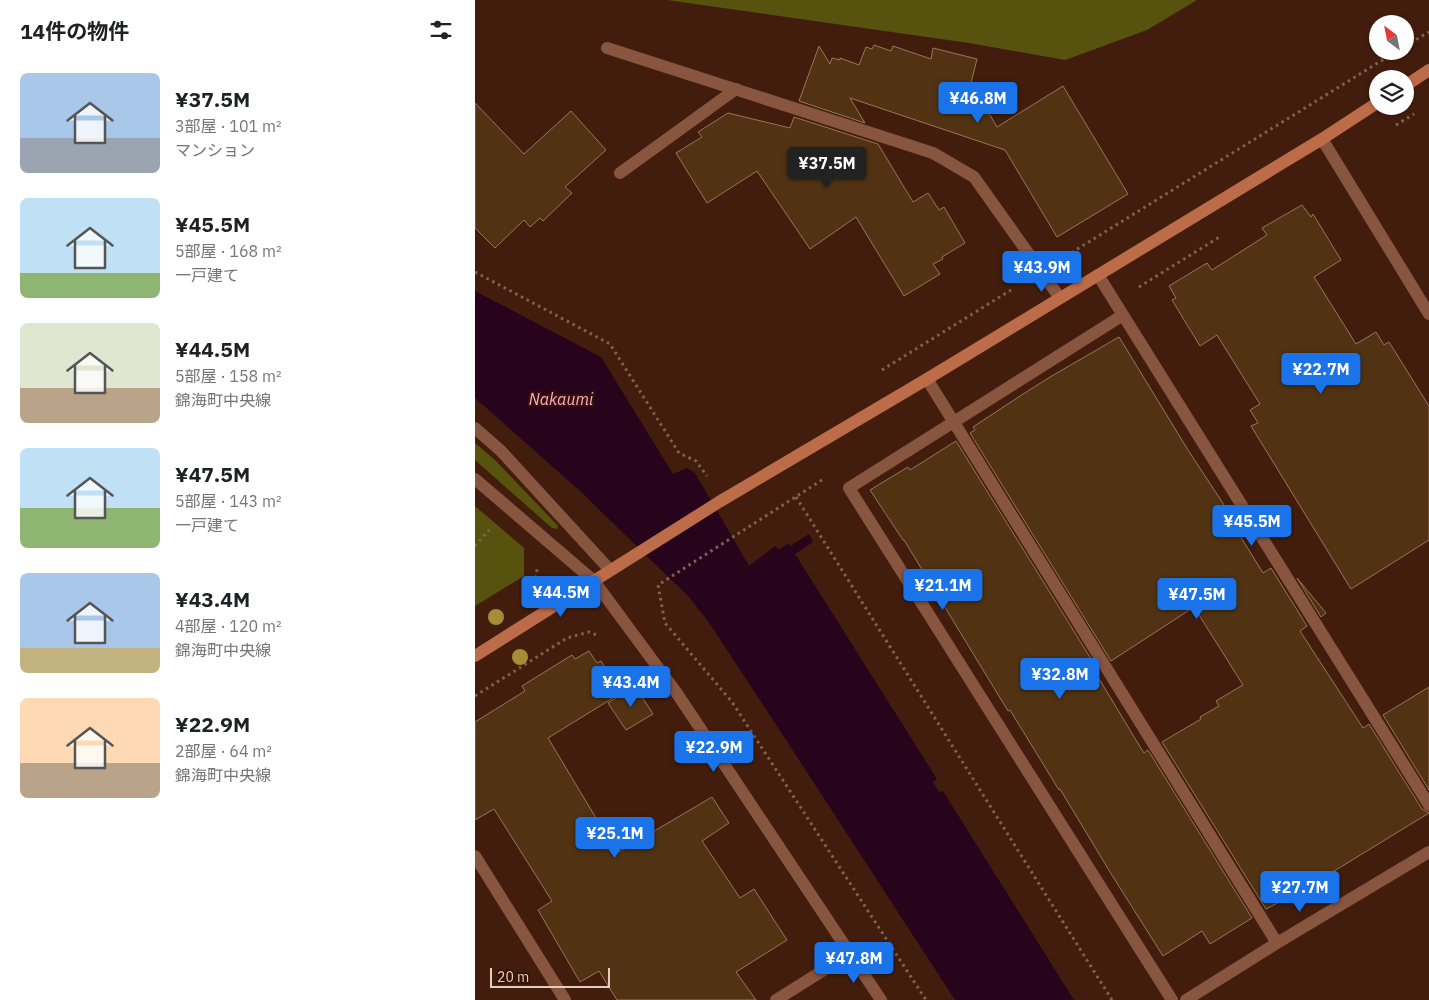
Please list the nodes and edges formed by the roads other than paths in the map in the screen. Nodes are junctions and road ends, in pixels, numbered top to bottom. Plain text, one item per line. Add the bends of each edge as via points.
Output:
1 (607, 48) dead end
2 (1429, 70) edge
3 (1414, 80) edge
4 (736, 89) junction
5 (1369, 108) edge
6 (1323, 138) junction
7 (620, 173) dead end
8 (1098, 275) junction
9 (1061, 298) junction
10 (1429, 314) edge
11 (1123, 315) junction
12 (927, 379) junction
13 (953, 422) junction
14 (475, 428) edge
15 (475, 479) edge
16 (610, 570) junction
17 (594, 581) junction
18 (475, 656) edge
19 (1429, 805) edge
20 (1429, 852) edge
21 (476, 859) edge
22 (1277, 943) junction
23 (851, 953) junction
24 (565, 1000) edge
25 (776, 1000) edge
26 (881, 1000) edge
27 (1172, 1000) edge
28 (1186, 1000) edge

1 - 4 street
2 - 3 street
4 - 7 street
4 - 9 street via 933,153 974,177
5 - 6 street
6 - 8 street
6 - 10 street
8 - 9 street
8 - 11 street
9 - 12 street
11 - 13 street
11 - 19 street
12 - 13 street
12 - 16 street
13 - 22 street
13 - 27 street via 849,488
14 - 16 street via 501,451
15 - 17 street
16 - 17 street
17 - 18 street
17 - 23 street via 676,692
20 - 22 street
21 - 24 street
22 - 28 street
23 - 25 street
23 - 26 street

